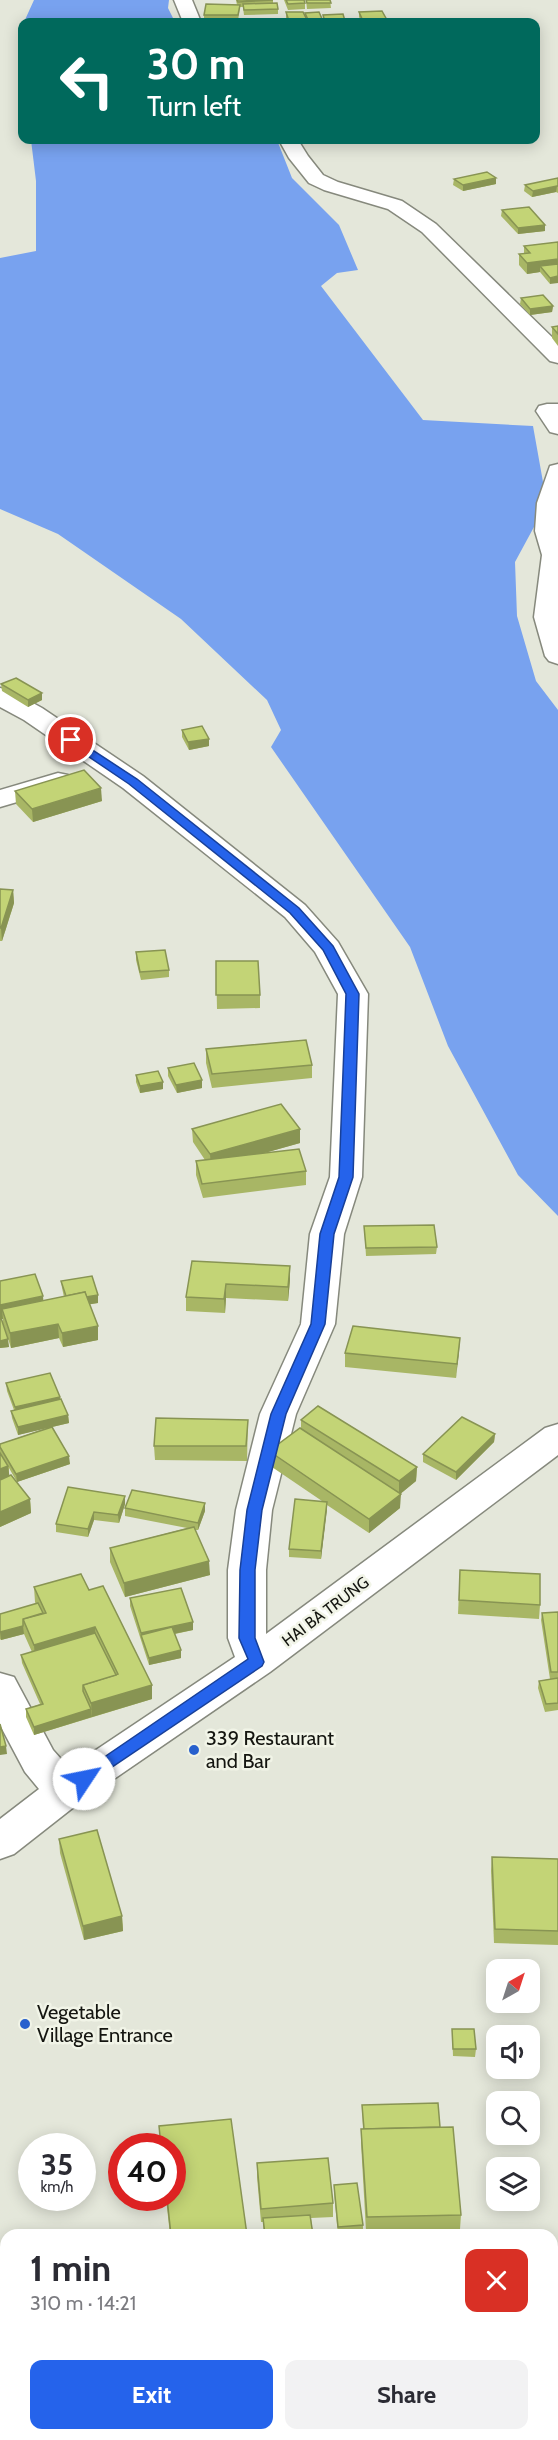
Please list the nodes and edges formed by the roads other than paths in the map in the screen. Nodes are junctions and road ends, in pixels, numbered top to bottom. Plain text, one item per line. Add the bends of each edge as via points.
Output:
1 (183, 0) edge
2 (190, 18) edge
3 (291, 144) edge
4 (558, 356) edge
5 (558, 411) edge
6 (558, 427) edge
7 (558, 471) edge
8 (558, 656) edge
9 (0, 696) edge
10 (109, 765) junction
11 (0, 799) edge
12 (558, 1437) edge
13 (256, 1662) junction
14 (0, 1688) edge
15 (65, 1792) junction
16 (0, 1842) edge

1 - 2 street
3 - 4 street via 316,179 395,205 429,228
5 - 6 street via 547,411
7 - 8 street via 546,531 554,555 547,617
9 - 10 street
10 - 11 street
10 - 13 street via 295,911 328,948 352,994 346,1177 327,1234 318,1324 278,1414 254,1510 247,1638
12 - 13 street, HAI BÀ TRƯNG
13 - 15 street, HAI BÀ TRƯNG
14 - 15 street via 39,1761
15 - 16 street, HAI BÀ TRƯNG

